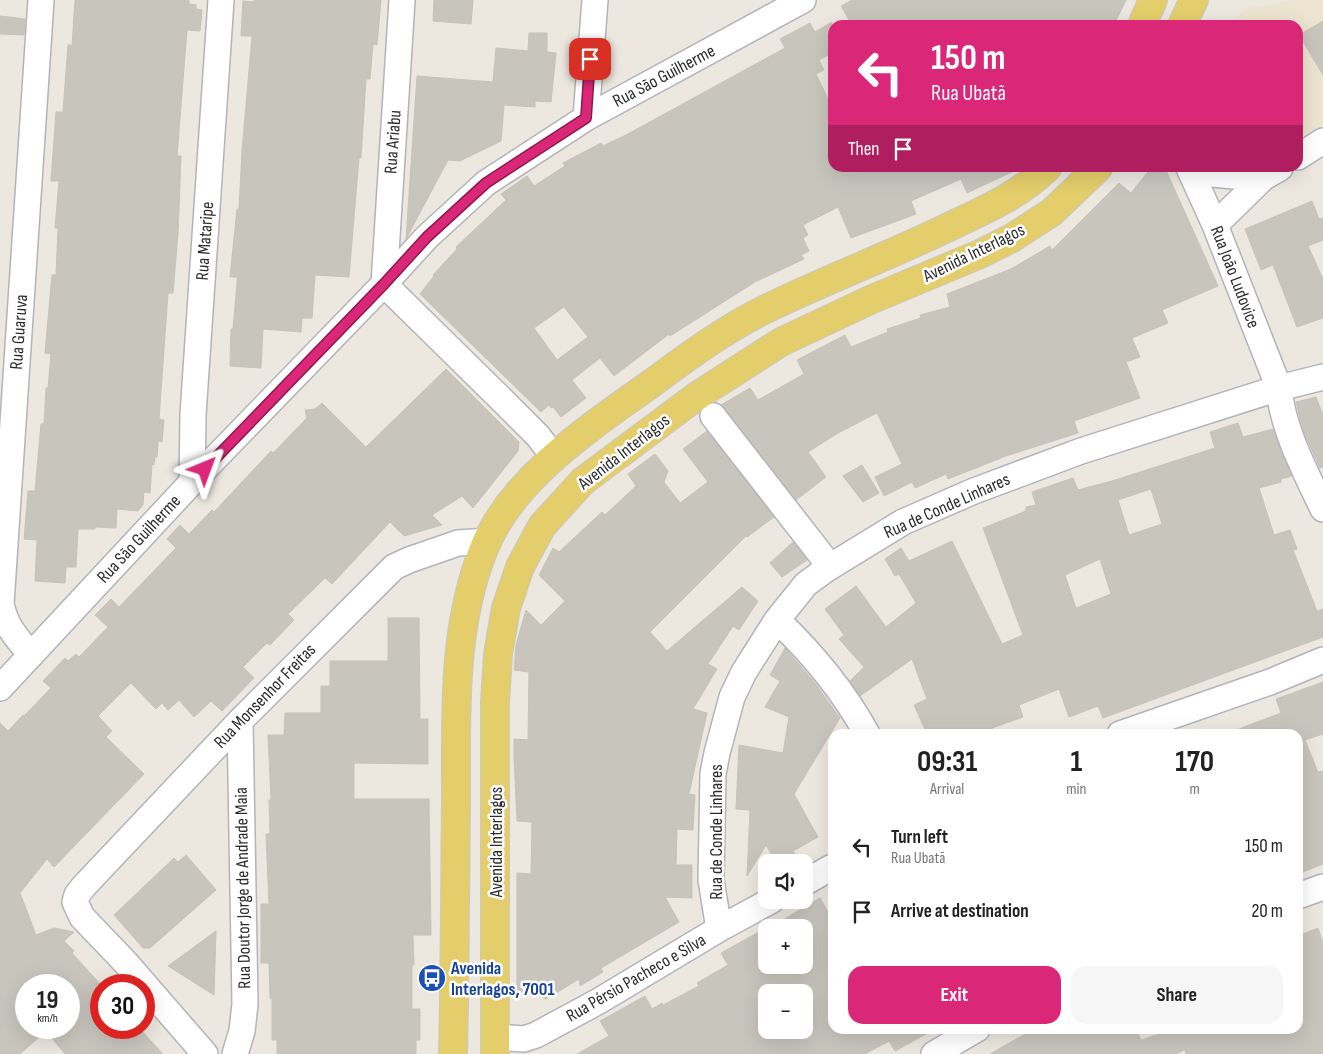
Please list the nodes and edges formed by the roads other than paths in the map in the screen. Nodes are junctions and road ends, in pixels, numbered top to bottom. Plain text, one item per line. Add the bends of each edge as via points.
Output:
1 (41, 0) edge
2 (221, 0) edge
3 (402, 0) edge
4 (595, 0) edge
5 (802, 0) edge
6 (1153, 0) edge
7 (1194, 0) edge
8 (1144, 20) edge
9 (1184, 20) edge
10 (586, 118) junction
11 (1043, 172) edge
12 (1094, 172) edge
13 (1191, 172) edge
14 (1204, 172) edge
15 (1272, 172) edge
16 (1215, 225) junction
17 (384, 284) junction
18 (1323, 377) edge
19 (1279, 388) junction
20 (713, 416) dead end
21 (554, 457) junction
22 (192, 482) junction
23 (1323, 509) edge
24 (488, 541) junction
25 (828, 568) junction
26 (777, 620) junction
27 (30, 655) junction
28 (1323, 660) edge
29 (0, 688) edge
30 (240, 721) junction
31 (864, 729) edge
32 (1134, 729) edge
33 (828, 869) edge
34 (813, 878) edge
35 (1323, 887) edge
36 (1303, 894) edge
37 (758, 908) edge
38 (719, 929) junction
39 (968, 1034) edge
40 (495, 1046) edge
41 (945, 1046) edge
42 (205, 1054) edge
43 (236, 1054) edge
44 (453, 1054) edge

1 - 27 street, Rua Guaruva via 2,604 10,630
2 - 22 street, Rua Mataripe via 192,416
3 - 17 street, Rua Ariabu
4 - 10 street
5 - 10 street, Rua São Guilherme
6 - 8 main road
7 - 9 main road
10 - 17 street, Rua São Guilherme via 486,183 427,237
11 - 21 main road, Avenida Interlagos via 995,205 764,310 694,352
12 - 40 main road, Avenida Interlagos via 1052,212 1012,238 781,342 697,396 583,481 542,526 520,567 506,608 498,654 495,702
13 - 16 street, Rua João Ludovice
14 - 15 street via 1245,178
15 - 16 street
16 - 19 street, Rua João Ludovice
17 - 21 street via 538,436
17 - 22 street, Rua São Guilherme
18 - 19 street, Rua de Conde Linhares
19 - 23 street, Rua João Ludovice via 1287,423
19 - 25 street, Rua de Conde Linhares via 1082,451 974,491 903,522
20 - 25 street
21 - 24 main road, Avenida Interlagos via 522,489 499,519
22 - 27 street, Rua São Guilherme
24 - 30 street, Rua Monsenhor Freitas via 458,543 394,567
24 - 44 main road, Avenida Interlagos via 472,590 459,655
25 - 26 street, Rua de Conde Linhares via 806,584
26 - 31 street via 835,685
26 - 38 street, Rua de Conde Linhares via 744,672 732,698 717,753 711,880
27 - 29 street, Rua São Guilherme
28 - 32 street
30 - 42 street, Rua Monsenhor Freitas via 84,886 75,902 82,917 126,962
30 - 43 street, Rua Doutor Jorge de Andrade Maia via 245,1004
33 - 34 street
35 - 36 street
37 - 38 street, Rua Pérsio Pacheco e Silva
38 - 40 street, Rua Pérsio Pacheco e Silva via 536,1035
39 - 41 street

